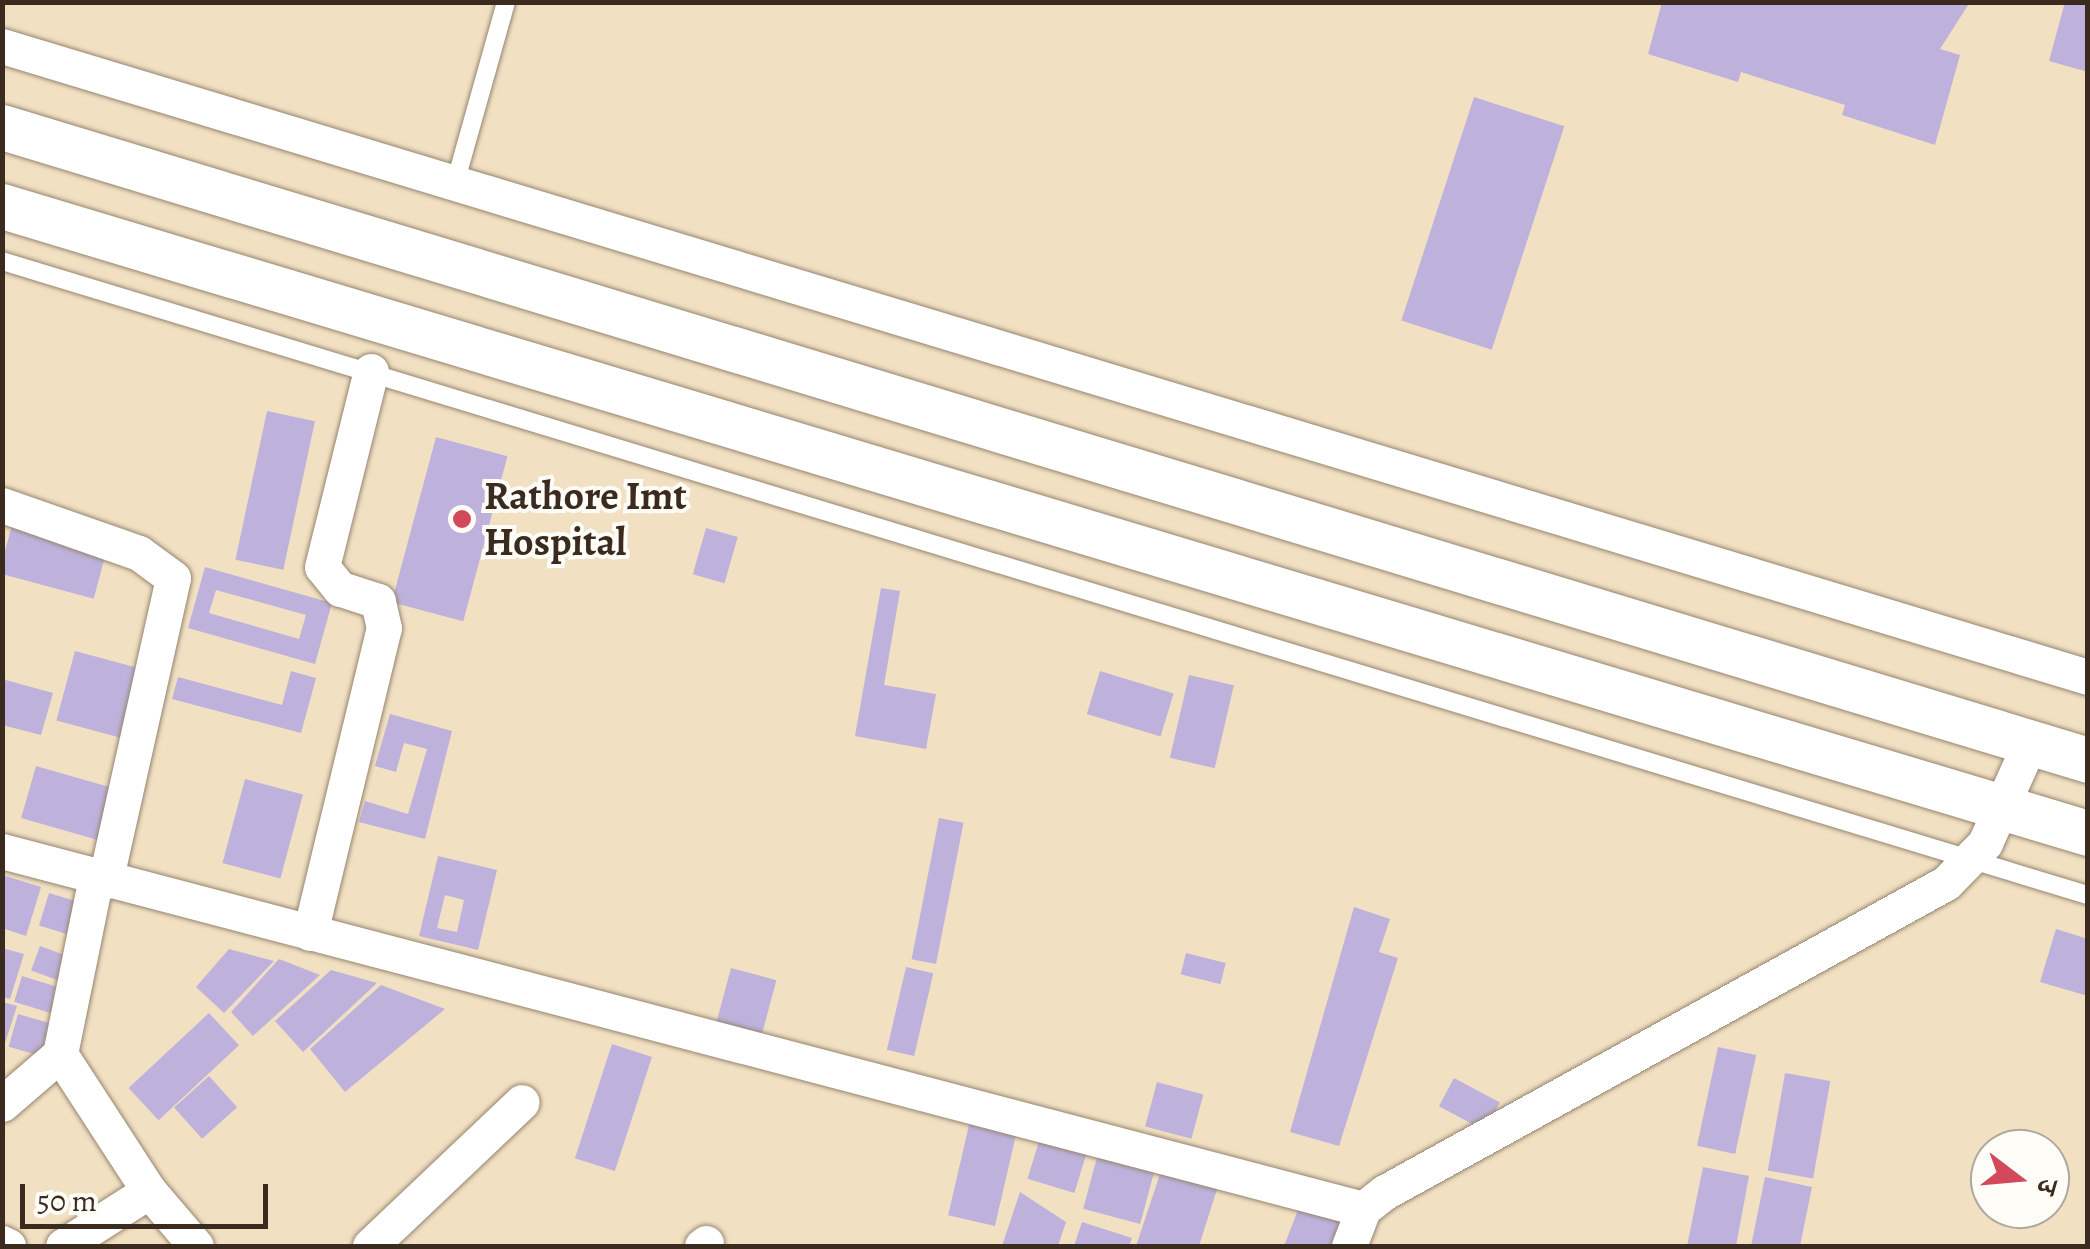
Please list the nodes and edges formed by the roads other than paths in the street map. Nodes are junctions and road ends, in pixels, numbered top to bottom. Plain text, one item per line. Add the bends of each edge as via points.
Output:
1 (506, 2) edge
2 (2, 46) edge
3 (2, 127) edge
4 (456, 180) junction
5 (2, 206) edge
6 (2, 261) edge
7 (370, 371) junction
8 (2, 505) edge
9 (2088, 677) edge
10 (2030, 743) junction
11 (2088, 760) edge
12 (2005, 807) junction
13 (2088, 833) edge
14 (2, 851) edge
15 (1975, 857) junction
16 (101, 879) junction
17 (2088, 895) edge
18 (310, 933) junction
19 (60, 1054) junction
20 (522, 1102) dead end
21 (2, 1104) edge
22 (148, 1191) junction
23 (1363, 1209) junction
24 (63, 1246) edge
25 (196, 1246) edge
26 (370, 1246) edge
27 (1349, 1246) edge

1 - 4 lane
2 - 4 street
3 - 10 street
4 - 9 street
5 - 12 street
6 - 7 lane
7 - 15 lane
7 - 18 street via 322,566 340,588 378,602 384,628
8 - 16 street via 138,552 173,578
10 - 11 street
10 - 12 street
12 - 13 street
12 - 15 street
14 - 16 street
15 - 17 lane
15 - 23 street via 1919,902
16 - 18 street
16 - 19 street
18 - 23 street
19 - 21 street
19 - 22 street
20 - 26 street
22 - 24 street
22 - 25 street
23 - 27 street

